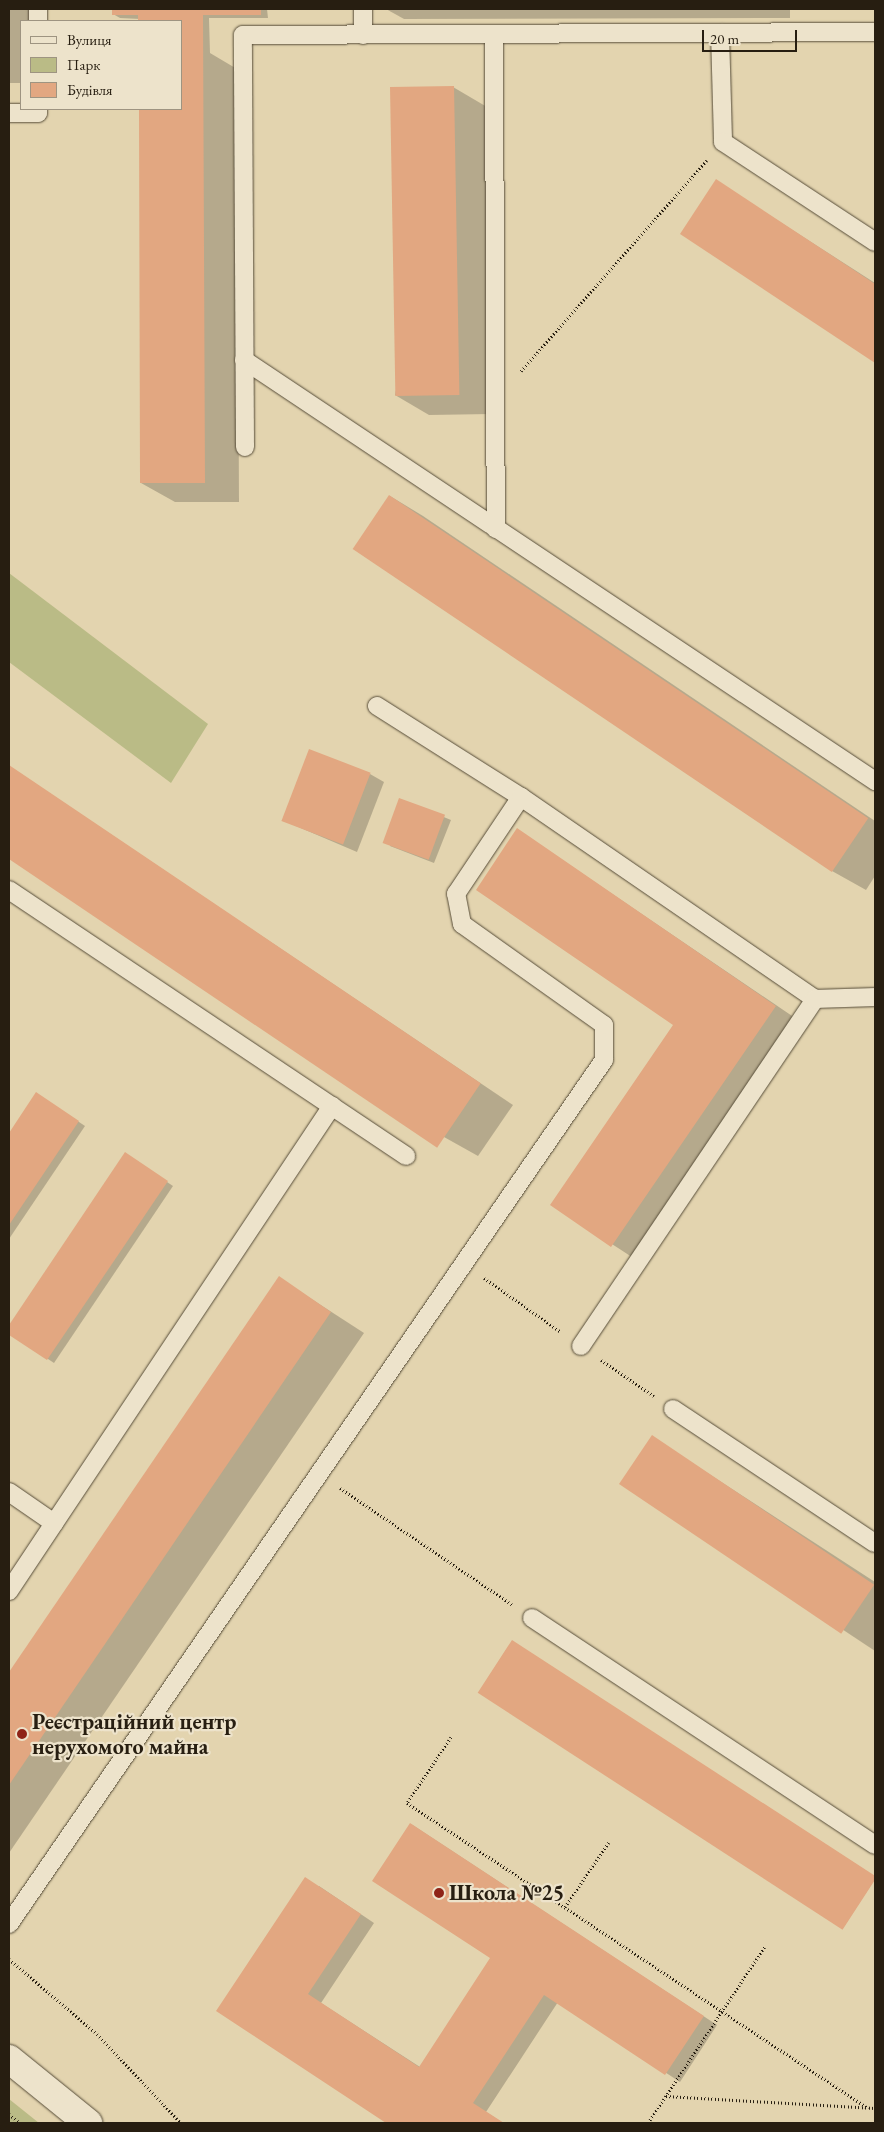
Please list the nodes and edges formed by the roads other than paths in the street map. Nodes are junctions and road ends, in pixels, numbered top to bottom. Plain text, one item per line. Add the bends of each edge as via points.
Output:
1 (362, 9) edge
2 (875, 32) edge
3 (720, 33) junction
4 (494, 34) junction
5 (363, 35) junction
6 (38, 110) edge
7 (9, 113) edge
8 (875, 242) edge
9 (244, 360) junction
10 (245, 447) dead end
11 (496, 529) junction
12 (377, 706) dead end
13 (875, 781) edge
14 (521, 797) junction
15 (9, 890) edge
16 (875, 997) edge
17 (815, 999) junction
18 (332, 1106) junction
19 (406, 1156) dead end
20 (581, 1346) dead end
21 (673, 1409) dead end
22 (9, 1492) edge
23 (54, 1523) junction
24 (875, 1543) edge
25 (9, 1591) edge
26 (532, 1618) road end
27 (875, 1845) edge
28 (9, 1924) edge
29 (9, 2059) edge
30 (88, 2123) edge

1 - 5 lane
2 - 3 lane
3 - 4 lane
3 - 8 lane via 723,142
4 - 5 lane
4 - 11 lane
5 - 9 lane via 243,35
6 - 7 lane via 38,113
9 - 10 lane
9 - 11 lane
11 - 13 lane
12 - 14 lane
14 - 17 lane
14 - 28 lane via 456,894 462,924 604,1025 604,1060
15 - 18 lane
16 - 17 lane
17 - 20 lane
18 - 19 lane
18 - 23 lane
21 - 24 lane
22 - 23 lane
23 - 25 lane
26 - 27 lane
29 - 30 street

